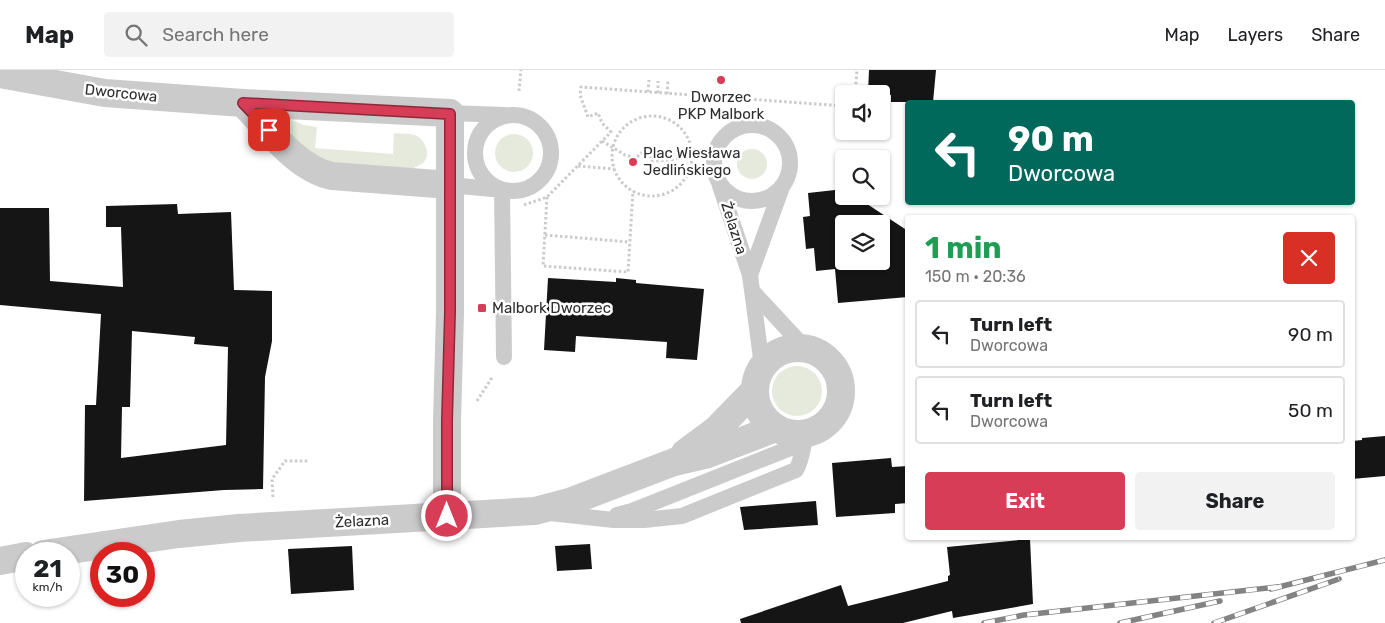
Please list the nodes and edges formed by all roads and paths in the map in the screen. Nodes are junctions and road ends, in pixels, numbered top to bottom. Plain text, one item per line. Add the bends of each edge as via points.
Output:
1 (521, 70) edge
2 (857, 70) edge
3 (0, 74) edge
4 (649, 80) dead end
5 (658, 81) dead end
6 (668, 81) dead end
7 (856, 85) edge
8 (519, 91) dead end
9 (648, 92) junction
10 (658, 93) junction
11 (667, 94) junction
12 (243, 103) junction
13 (835, 105) edge
14 (450, 114) junction
15 (506, 115) junction
16 (602, 141) junction
17 (613, 148) junction
18 (698, 154) dead end
19 (692, 156) junction
20 (578, 166) junction
21 (614, 170) junction
22 (719, 181) junction
23 (450, 186) junction
24 (782, 187) junction
25 (502, 190) junction
26 (633, 191) junction
27 (547, 197) junction
28 (502, 210) junction
29 (545, 235) junction
30 (630, 242) junction
31 (750, 275) junction
32 (753, 292) junction
33 (804, 347) junction
34 (504, 357) joint
35 (759, 378) junction
36 (477, 401) dead end
37 (776, 428) junction
38 (805, 438) junction
39 (308, 461) dead end
40 (674, 462) junction
41 (273, 498) dead end
42 (535, 511) junction
43 (447, 516) junction
44 (603, 519) junction
45 (80, 549) edge
46 (15, 558) edge
47 (0, 561) edge

1 - 8 path
2 - 7 path
3 - 12 street, Dworcowa via 105,93
4 - 9 path
5 - 10 path
6 - 11 path
9 - 10 path
9 - 16 path via 580,87 588,117 598,114 611,132
10 - 11 path
11 - 13 path
12 - 14 street, Dworcowa
12 - 23 street via 295,157 319,173
14 - 15 lane
14 - 23 street
15 - 25 lane via 484,127 474,151 481,175
15 - 25 lane via 531,118 548,136 552,148 551,161 538,183 514,192
16 - 17 path
16 - 20 path
17 - 19 path via 636,158 641,153 648,154 652,161
17 - 19 path via 627,125 653,116 679,127 690,142
17 - 21 path
18 - 19 path
19 - 26 path via 685,179 670,192 652,196
20 - 21 path
20 - 27 path
21 - 26 path
22 - 24 lane, Żelazna via 726,191 749,201 762,200
22 - 24 lane, Żelazna via 714,169 719,145 737,128 762,126 774,131 789,151 791,164
22 - 31 lane, Żelazna
23 - 25 lane
23 - 43 street
24 - 31 lane, Żelazna
25 - 28 lane
26 - 30 path
27 - 28 path
27 - 29 path
28 - 34 lane
29 - 30 path
29 - 30 path via 543,266 628,272
31 - 32 lane, Żelazna
32 - 33 lane
32 - 35 lane, Żelazna
33 - 35 street, Żelazna via 780,351 771,358
33 - 38 street via 818,351 829,360 842,384 837,411 832,419
34 - 36 path
35 - 37 street, Żelazna via 756,402 760,412
35 - 40 street, Żelazna via 716,430
37 - 38 street
37 - 40 street, Żelazna via 708,454
38 - 44 lane via 632,511
38 - 44 lane via 796,470 682,516 644,520
39 - 41 path via 285,461 272,479
40 - 42 street, Żelazna via 569,502
42 - 43 street, Żelazna
42 - 44 lane
43 - 45 street, Żelazna via 239,528
46 - 47 street

